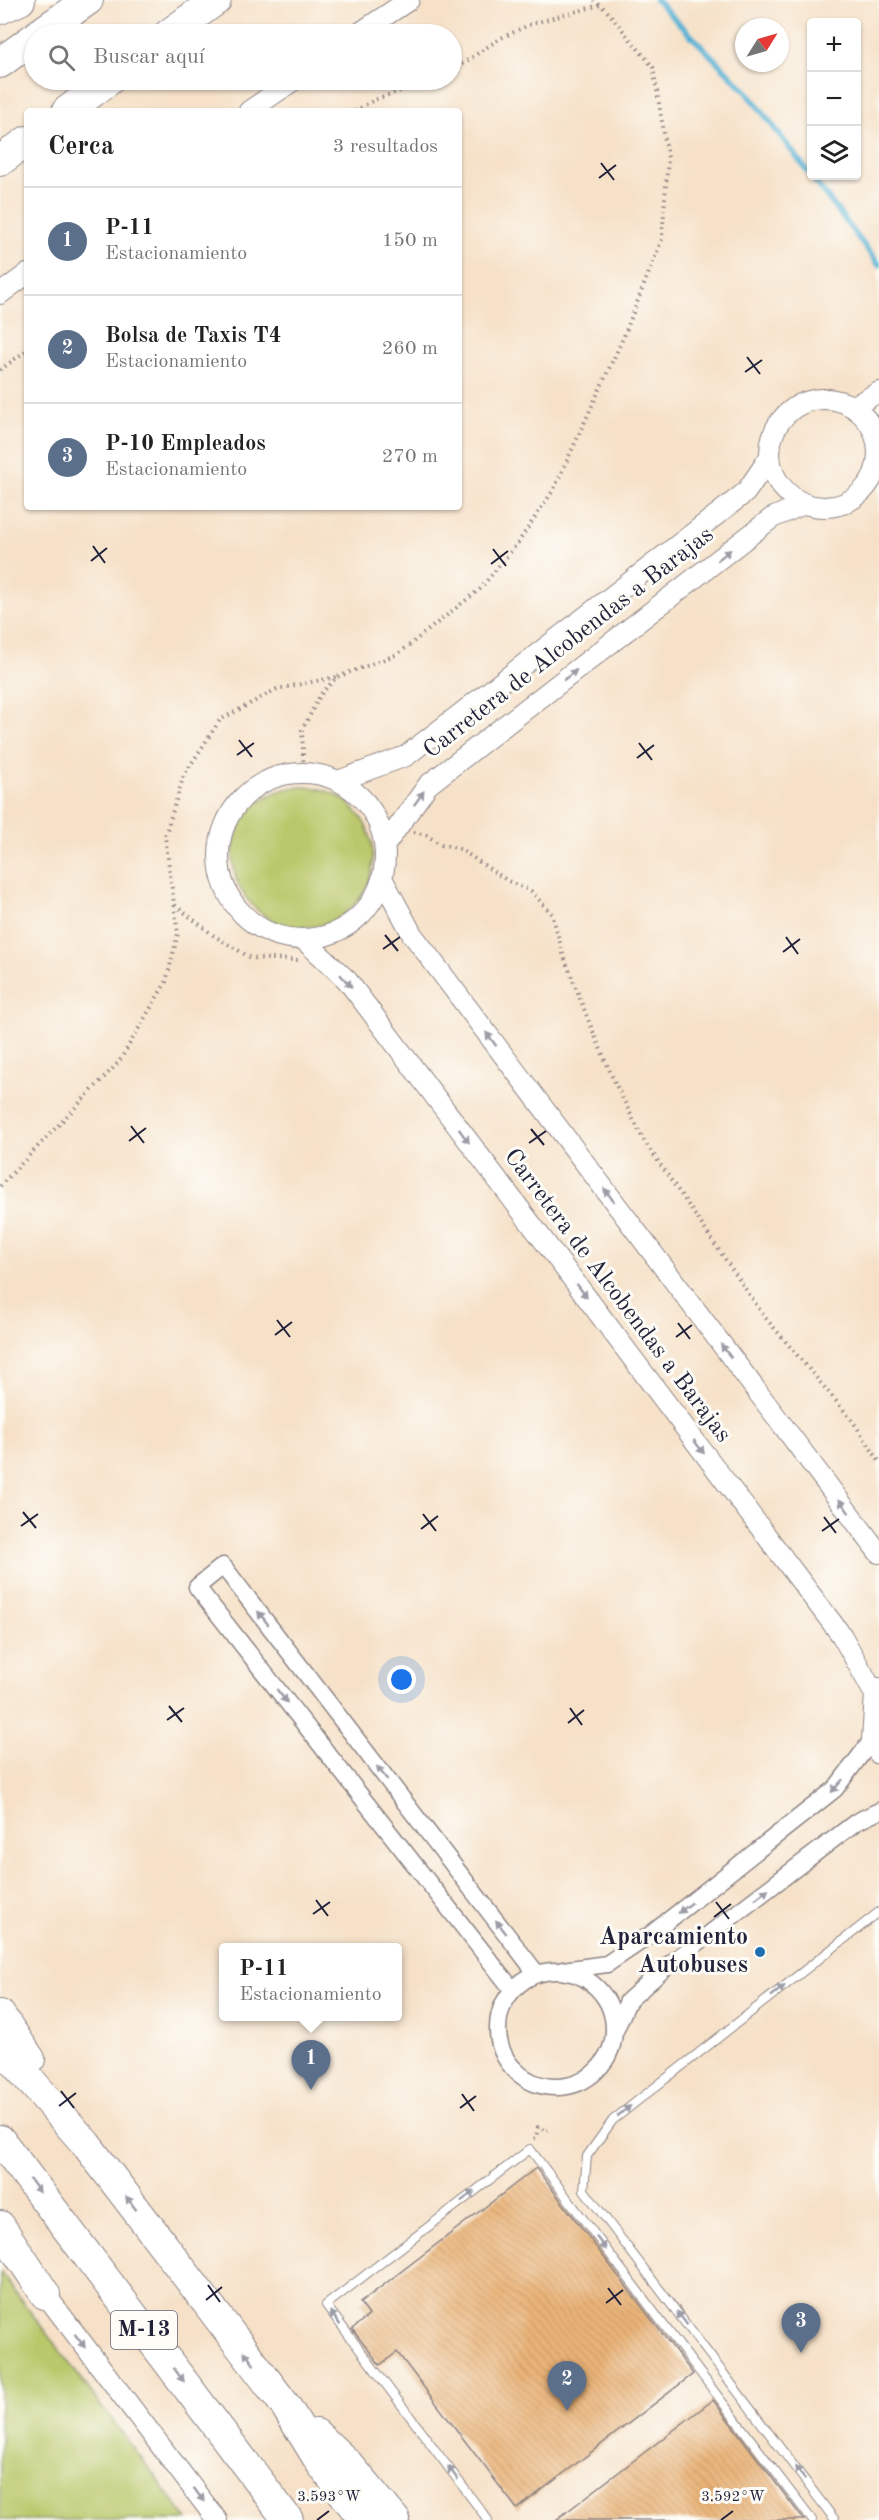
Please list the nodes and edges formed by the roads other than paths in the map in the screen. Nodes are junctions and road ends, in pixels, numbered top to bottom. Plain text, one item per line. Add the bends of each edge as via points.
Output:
1 (20, 0) edge
2 (88, 0) edge
3 (216, 0) edge
4 (409, 0) edge
5 (0, 9) edge
6 (53, 24) edge
7 (183, 24) edge
8 (373, 24) edge
9 (24, 45) edge
10 (0, 63) edge
11 (95, 90) edge
12 (279, 90) edge
13 (71, 108) edge
14 (253, 108) edge
15 (24, 143) edge
16 (0, 161) edge
17 (24, 276) edge
18 (0, 294) edge
19 (879, 392) edge
20 (852, 407) junction
21 (878, 437) edge
22 (769, 458) junction
23 (804, 504) junction
24 (338, 781) junction
25 (385, 845) junction
26 (383, 880) junction
27 (304, 940) junction
28 (879, 1553) edge
29 (877, 1691) edge
30 (876, 1747) edge
31 (879, 1811) edge
32 (879, 1912) edge
33 (563, 1970) junction
34 (537, 1974) junction
35 (512, 1989) junction
36 (0, 2015) edge
37 (615, 2032) junction
38 (0, 2046) edge
39 (0, 2140) edge
40 (86, 2144) junction
41 (0, 2226) edge
42 (0, 2240) edge
43 (45, 2294) junction
44 (285, 2405) junction
45 (217, 2520) edge
46 (288, 2520) edge
47 (364, 2520) edge
48 (395, 2520) edge
49 (488, 2520) edge
50 (812, 2520) edge
51 (835, 2520) edge

1 - 5 highway
2 - 6 highway
3 - 7 highway
4 - 8 street
9 - 10 highway
11 - 13 highway
12 - 14 street
15 - 16 highway
17 - 18 street
19 - 20 street
20 - 21 street
20 - 22 street via 830,399 807,401 786,414 772,434
21 - 23 street via 878,460 871,481 855,498 834,507
22 - 23 street via 780,486
22 - 24 street, Carretera de Alcobendas a Barajas via 746,492 406,756
25 -> 23 street, Carretera de Alcobendas a Barajas via 428,785 772,518
24 - 25 street via 360,796 376,818
24 - 27 street via 304,773 264,781 244,796 229,815 220,838 219,863 225,887 237,909 256,926 278,937
25 - 26 street
26 - 27 street via 377,895 354,923 338,932
28 -> 26 street via 412,934
27 -> 29 street, Carretera de Alcobendas a Barajas via 347,980 835,1626
29 - 30 street
30 -> 33 street via 835,1790 650,1935 607,1964
37 -> 31 street via 628,2001 666,1967 856,1822
51 -> 32 lane via 585,2190 587,2156 613,2120
33 - 34 street
33 - 37 street via 580,1975 606,1998
34 - 35 street
34 -> 35 street via 224,1566 197,1587
35 - 37 street via 497,2023 499,2041 514,2070 539,2085 556,2088 589,2077 602,2066
36 - 40 highway
38 - 40 highway, M-13
39 -> 46 highway, M-13
44 -> 40 highway, M-13
41 - 43 highway
42 - 43 lane
43 -> 45 street
44 - 47 highway, M-13 via 322,2465
44 - 48 highway via 349,2465
49 -> 50 lane via 326,2305 530,2150

